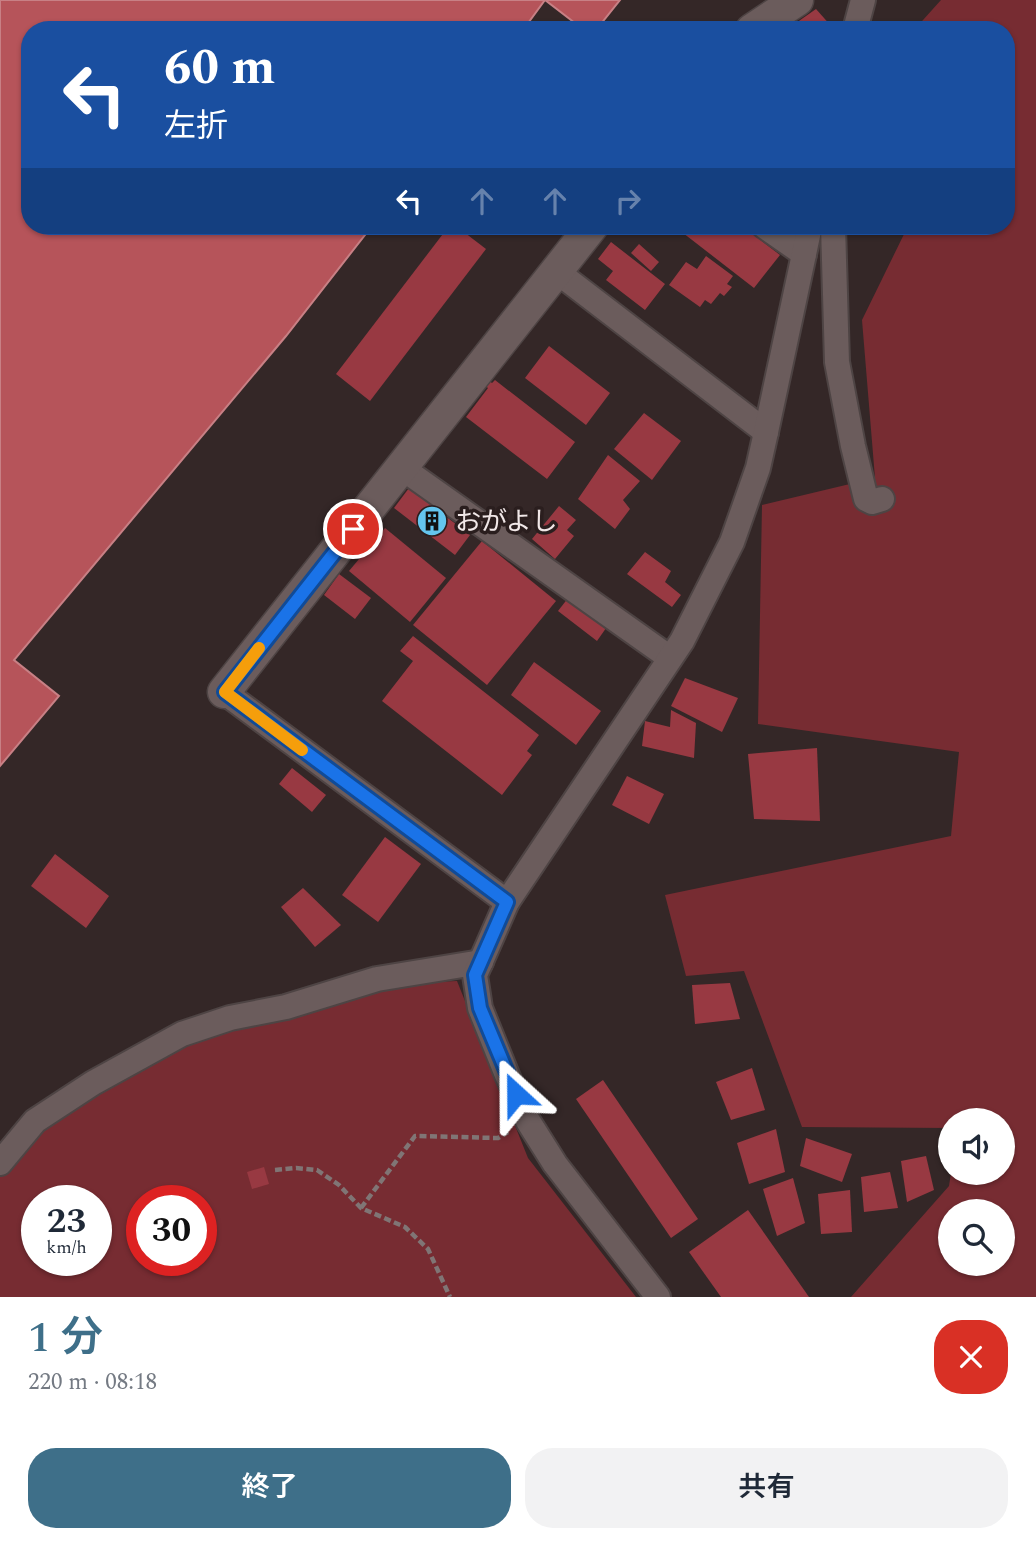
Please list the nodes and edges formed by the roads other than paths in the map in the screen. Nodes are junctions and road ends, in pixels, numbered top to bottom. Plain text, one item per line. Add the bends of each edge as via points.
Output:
1 (797, 0) edge
2 (863, 0) edge
3 (766, 21) edge
4 (857, 21) edge
5 (585, 235) edge
6 (777, 235) edge
7 (808, 235) edge
8 (833, 235) edge
9 (804, 254) junction
10 (556, 271) junction
11 (766, 432) junction
12 (402, 468) junction
13 (882, 499) dead end
14 (670, 658) junction
15 (225, 692) joint
16 (507, 902) junction
17 (481, 962) junction
18 (0, 1163) edge
19 (658, 1297) edge

1 - 3 street
2 - 4 street
5 - 10 street
6 - 9 street
7 - 9 street
8 - 13 street via 837,362 866,499
9 - 11 street
10 - 11 street
10 - 12 street
11 - 14 street via 732,542
12 - 14 street
12 - 15 street
14 - 16 street
15 - 16 street
16 - 17 street
17 - 18 street via 377,979 182,1034 35,1121
17 - 19 street via 475,975 480,1008 528,1121 555,1164

